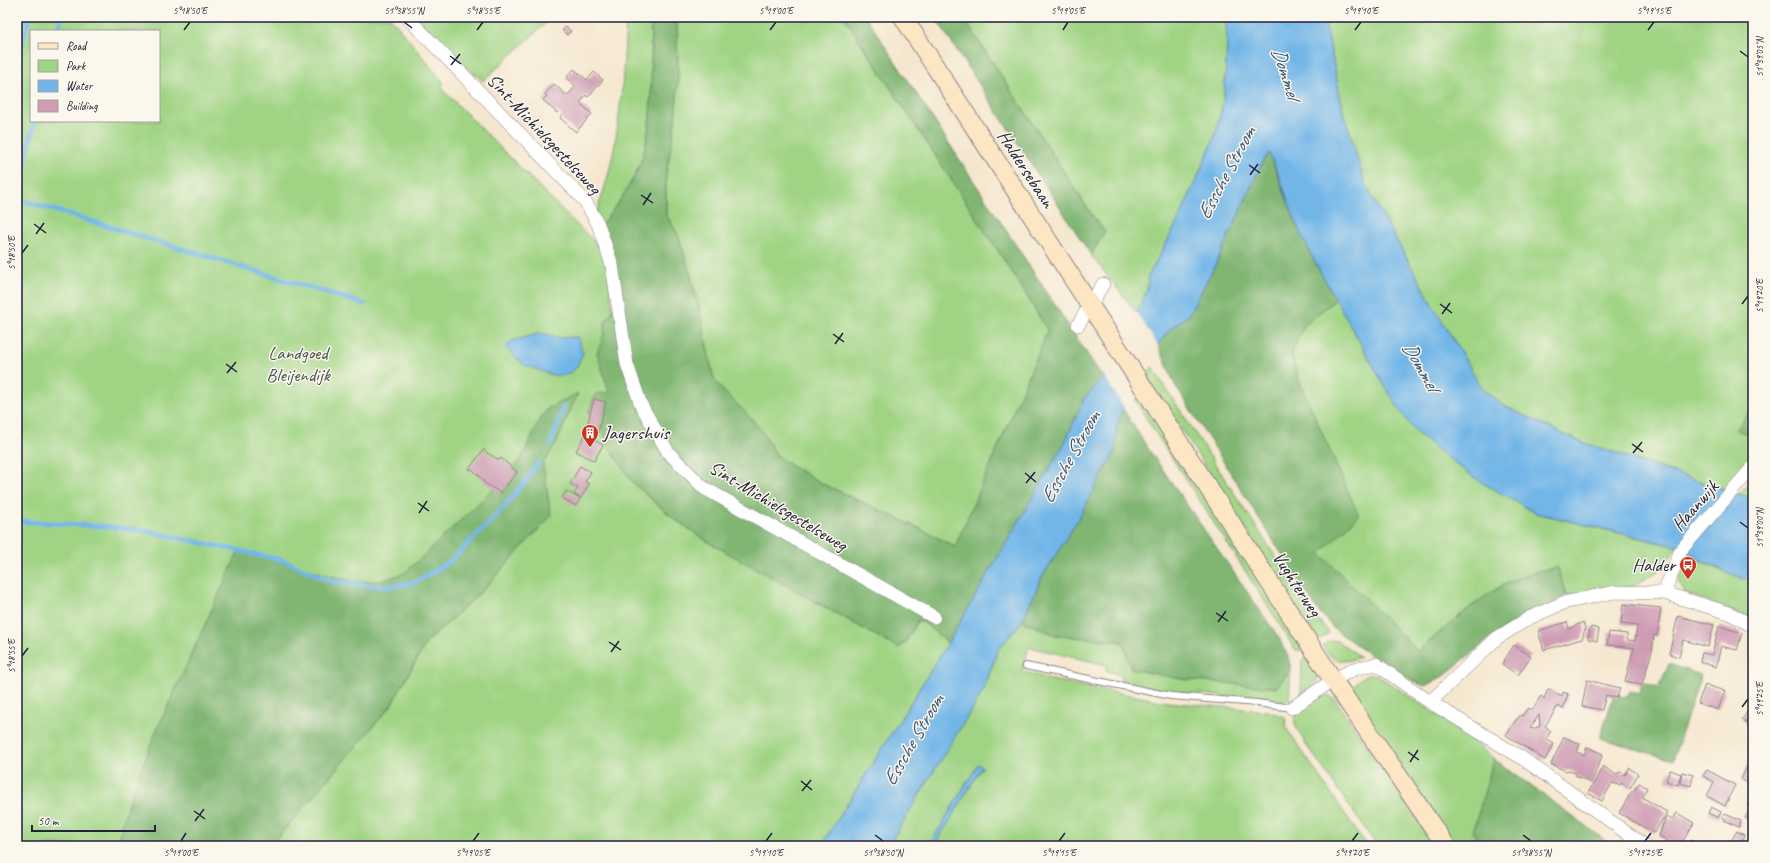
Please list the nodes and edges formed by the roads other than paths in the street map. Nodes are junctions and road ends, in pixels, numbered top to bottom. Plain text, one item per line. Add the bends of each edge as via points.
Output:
1 (407, 17) edge
2 (903, 17) edge
3 (1103, 284) dead end
4 (1089, 306) junction
5 (1078, 325) dead end
6 (1114, 344) joint
7 (1749, 472) edge
8 (1664, 593) junction
9 (934, 617) dead end
10 (1753, 626) edge
11 (1026, 666) dead end
12 (1333, 680) junction
13 (1430, 702) junction
14 (1292, 708) joint
15 (1446, 846) edge
16 (1645, 846) edge

1 - 9 street, Sint-Michielsgestelseweg via 585,202 598,224 612,265 627,364 641,405 668,452 704,488
2 - 4 main road, Haldersebaan
3 - 4 street
4 - 5 street
4 - 6 main road, Haldersebaan
6 - 12 main road, Vughterweg
7 - 8 street, Haanwijk via 1681,550
8 - 10 street via 1729,613
8 - 13 street via 1631,592 1600,595 1563,603 1534,615 1497,638
11 - 14 lane via 1171,696
12 - 13 street via 1354,669 1376,664
12 - 14 street
12 - 15 main road, Vughterweg
13 - 16 street via 1522,758

